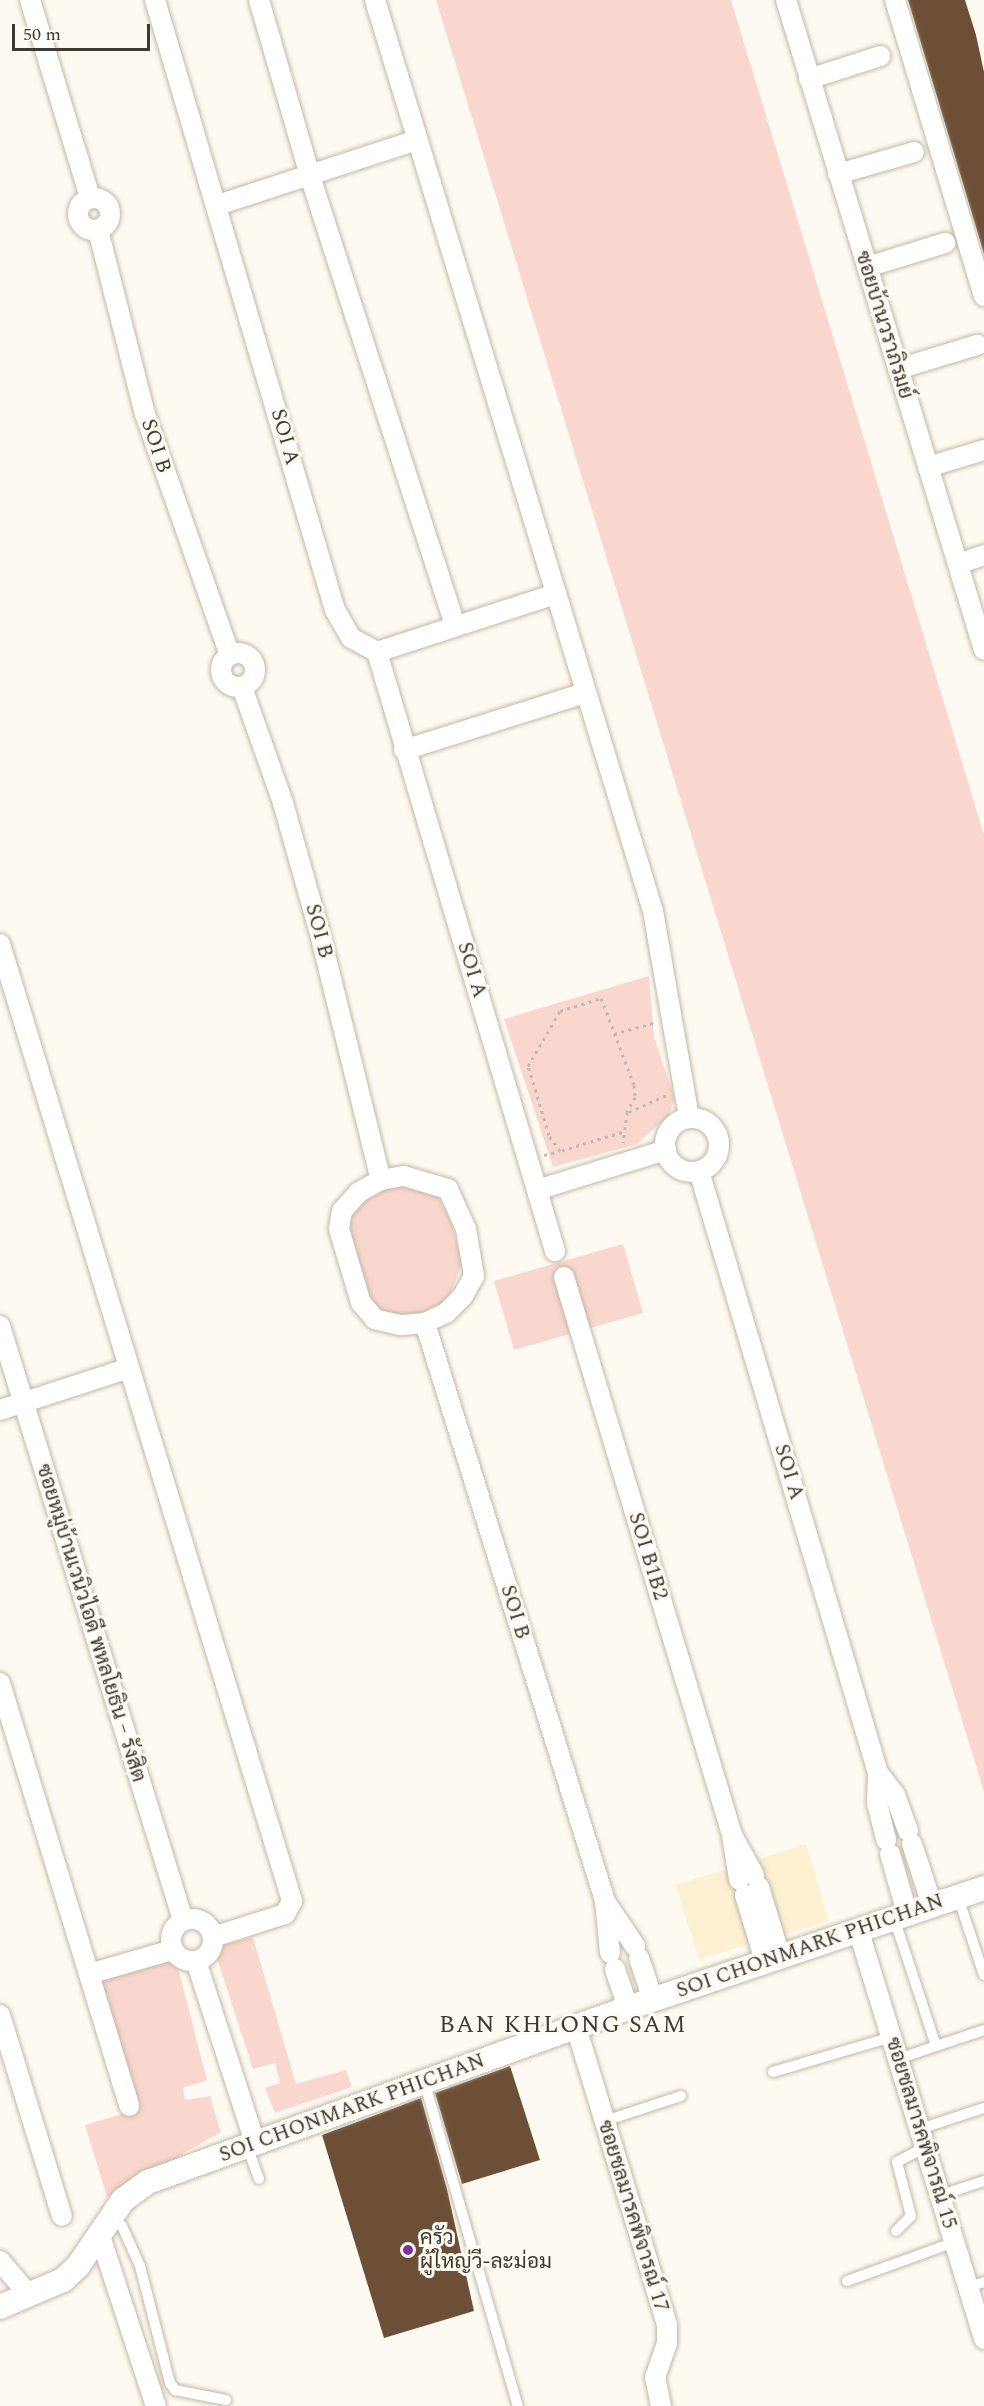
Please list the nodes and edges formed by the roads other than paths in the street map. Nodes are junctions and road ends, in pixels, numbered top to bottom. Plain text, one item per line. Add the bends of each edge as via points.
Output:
1 (30, 0) edge
2 (155, 0) edge
3 (259, 0) edge
4 (375, 0) edge
5 (786, 0) edge
6 (895, 0) edge
7 (880, 56) dead end
8 (809, 80) junction
9 (417, 140) junction
10 (914, 152) dead end
11 (838, 174) junction
12 (310, 176) junction
13 (218, 205) junction
14 (945, 243) dead end
15 (867, 267) junction
16 (984, 296) edge
17 (976, 345) dead end
18 (898, 369) junction
19 (984, 450) edge
20 (928, 467) junction
21 (984, 555) edge
22 (958, 564) junction
23 (555, 594) junction
24 (454, 626) junction
25 (984, 650) edge
26 (377, 652) junction
27 (585, 693) junction
28 (404, 750) junction
29 (0, 944) edge
30 (689, 1118) junction
31 (666, 1150) junction
32 (699, 1171) junction
33 (381, 1180) junction
34 (540, 1189) junction
35 (555, 1251) dead end
36 (564, 1277) dead end
37 (425, 1323) junction
38 (0, 1326) edge
39 (129, 1368) junction
40 (23, 1402) junction
41 (0, 1410) edge
42 (0, 1683) edge
43 (879, 1773) junction
44 (984, 1888) edge
45 (958, 1897) junction
46 (605, 1901) junction
47 (932, 1905) junction
48 (900, 1915) junction
49 (183, 1920) junction
50 (858, 1929) junction
51 (213, 1937) junction
52 (172, 1950) junction
53 (773, 1959) junction
54 (196, 1961) junction
55 (89, 1974) junction
56 (984, 1975) edge
57 (653, 2000) junction
58 (628, 2008) junction
59 (0, 2015) edge
60 (576, 2027) junction
61 (984, 2030) edge
62 (892, 2037) junction
63 (936, 2046) junction
64 (898, 2059) junction
65 (773, 2072) dead end
66 (423, 2080) junction
67 (681, 2096) dead end
68 (129, 2106) dead end
69 (984, 2108) edge
70 (605, 2121) junction
71 (923, 2138) junction
72 (251, 2144) junction
73 (259, 2179) dead end
74 (984, 2181) edge
75 (941, 2195) junction
76 (62, 2216) dead end
77 (104, 2224) junction
78 (897, 2231) dead end
79 (955, 2242) junction
80 (0, 2261) edge
81 (847, 2281) dead end
82 (976, 2284) edge
83 (29, 2295) junction
84 (0, 2307) edge
85 (984, 2338) edge
86 (226, 2400) dead end
87 (156, 2406) edge
88 (518, 2406) edge
89 (661, 2406) edge

1 - 33 street, SOI B via 90,198 78,208 78,219 83,228 98,231 145,414 230,656 221,674 227,683 242,687 283,803
2 - 13 street, SOI A
3 - 12 street
4 - 9 street
5 - 8 street, ซอยบ้านวราภิรมย์
6 - 16 street
7 - 8 street
8 - 11 street, ซอยบ้านวราภิรมย์
9 - 12 street
9 - 23 street
10 - 11 street
11 - 15 street, ซอยบ้านวราภิรมย์
12 - 13 street
12 - 24 street
13 - 26 street, SOI A via 335,610 351,638
14 - 15 street
15 - 18 street, ซอยบ้านวราภิรมย์
17 - 18 street
18 - 20 street, ซอยบ้านวราภิรมย์
19 - 20 street
20 - 22 street, ซอยบ้านวราภิรมย์
21 - 22 street
22 - 25 street, ซอยบ้านวราภิรมย์
23 - 24 street
23 - 27 street
24 - 26 street
26 - 28 street, SOI A
27 - 28 street
27 - 30 street via 653,911
28 - 34 street, SOI A
29 - 39 street
30 - 31 street via 673,1125
30 - 32 street via 706,1122 717,1135 714,1161
31 - 32 street via 674,1165
31 - 34 street
32 - 43 street, SOI A
33 - 37 street via 358,1192 342,1211 339,1229 350,1276 361,1303 375,1319 400,1325
33 - 37 street via 404,1176 447,1189 466,1229 474,1276 463,1296 446,1313
34 - 35 street, SOI A
36 - 53 street, SOI B1B2
37 - 46 street, SOI B
38 - 40 street, ซอยหมู่บ้านเวนิวไอดี พหลโยธิน – รังสิต
39 - 40 street
39 - 51 street via 292,1901 285,1914
40 - 41 street
40 - 49 street, ซอยหมู่บ้านเวนิวไอดี พหลโยธิน – รังสิต
42 - 55 street
43 - 47 street, SOI A via 895,1795
43 - 48 street, SOI A via 877,1803
44 - 45 street, SOI CHONMARK PHICHAN
45 - 47 street, SOI CHONMARK PHICHAN
45 - 56 lane
46 - 57 street, SOI B via 637,1952
46 - 58 street, SOI B via 613,1961
47 - 48 street, SOI CHONMARK PHICHAN
48 - 50 street, SOI CHONMARK PHICHAN
48 - 63 lane
49 - 51 street via 204,1922
49 - 52 street via 170,1936
50 - 53 street, SOI CHONMARK PHICHAN
50 - 62 street, ซอยชลมารคพิจารณ์ 15
51 - 54 street via 208,1954
52 - 54 street via 182,1960
52 - 55 street
53 - 57 street, SOI CHONMARK PHICHAN
54 - 72 street
55 - 68 street
57 - 58 street, SOI CHONMARK PHICHAN
58 - 60 street, SOI CHONMARK PHICHAN
59 - 76 street
60 - 66 street, SOI CHONMARK PHICHAN
60 - 70 street, ซอยชลมารคพิจารณ์ 17
61 - 63 lane
62 - 64 street, ซอยชลมารคพิจารณ์ 15
62 - 65 lane
63 - 64 lane
64 - 71 street, ซอยชลมารคพิจารณ์ 15
66 - 72 street, SOI CHONMARK PHICHAN
66 - 88 lane
67 - 70 lane
69 - 71 lane
70 - 89 street, ซอยชลมารคพิจารณ์ 17 via 667,2325 667,2343 655,2377
71 - 75 street, ซอยชลมารคพิจารณ์ 15
71 - 78 lane via 897,2162 911,2216
72 - 73 lane
72 - 77 street, SOI CHONMARK PHICHAN via 148,2182
74 - 75 lane
75 - 79 street, ซอยชลมารคพิจารณ์ 15
77 - 83 street, SOI CHONMARK PHICHAN via 78,2266 63,2280
77 - 86 lane via 122,2226 141,2265 170,2383 175,2390
77 - 87 street
79 - 81 lane
79 - 82 street, ซอยชลมารคพิจารณ์ 15
80 - 83 street
82 - 85 street, ซอยชลมารคพิจารณ์ 15
83 - 84 street, SOI CHONMARK PHICHAN

